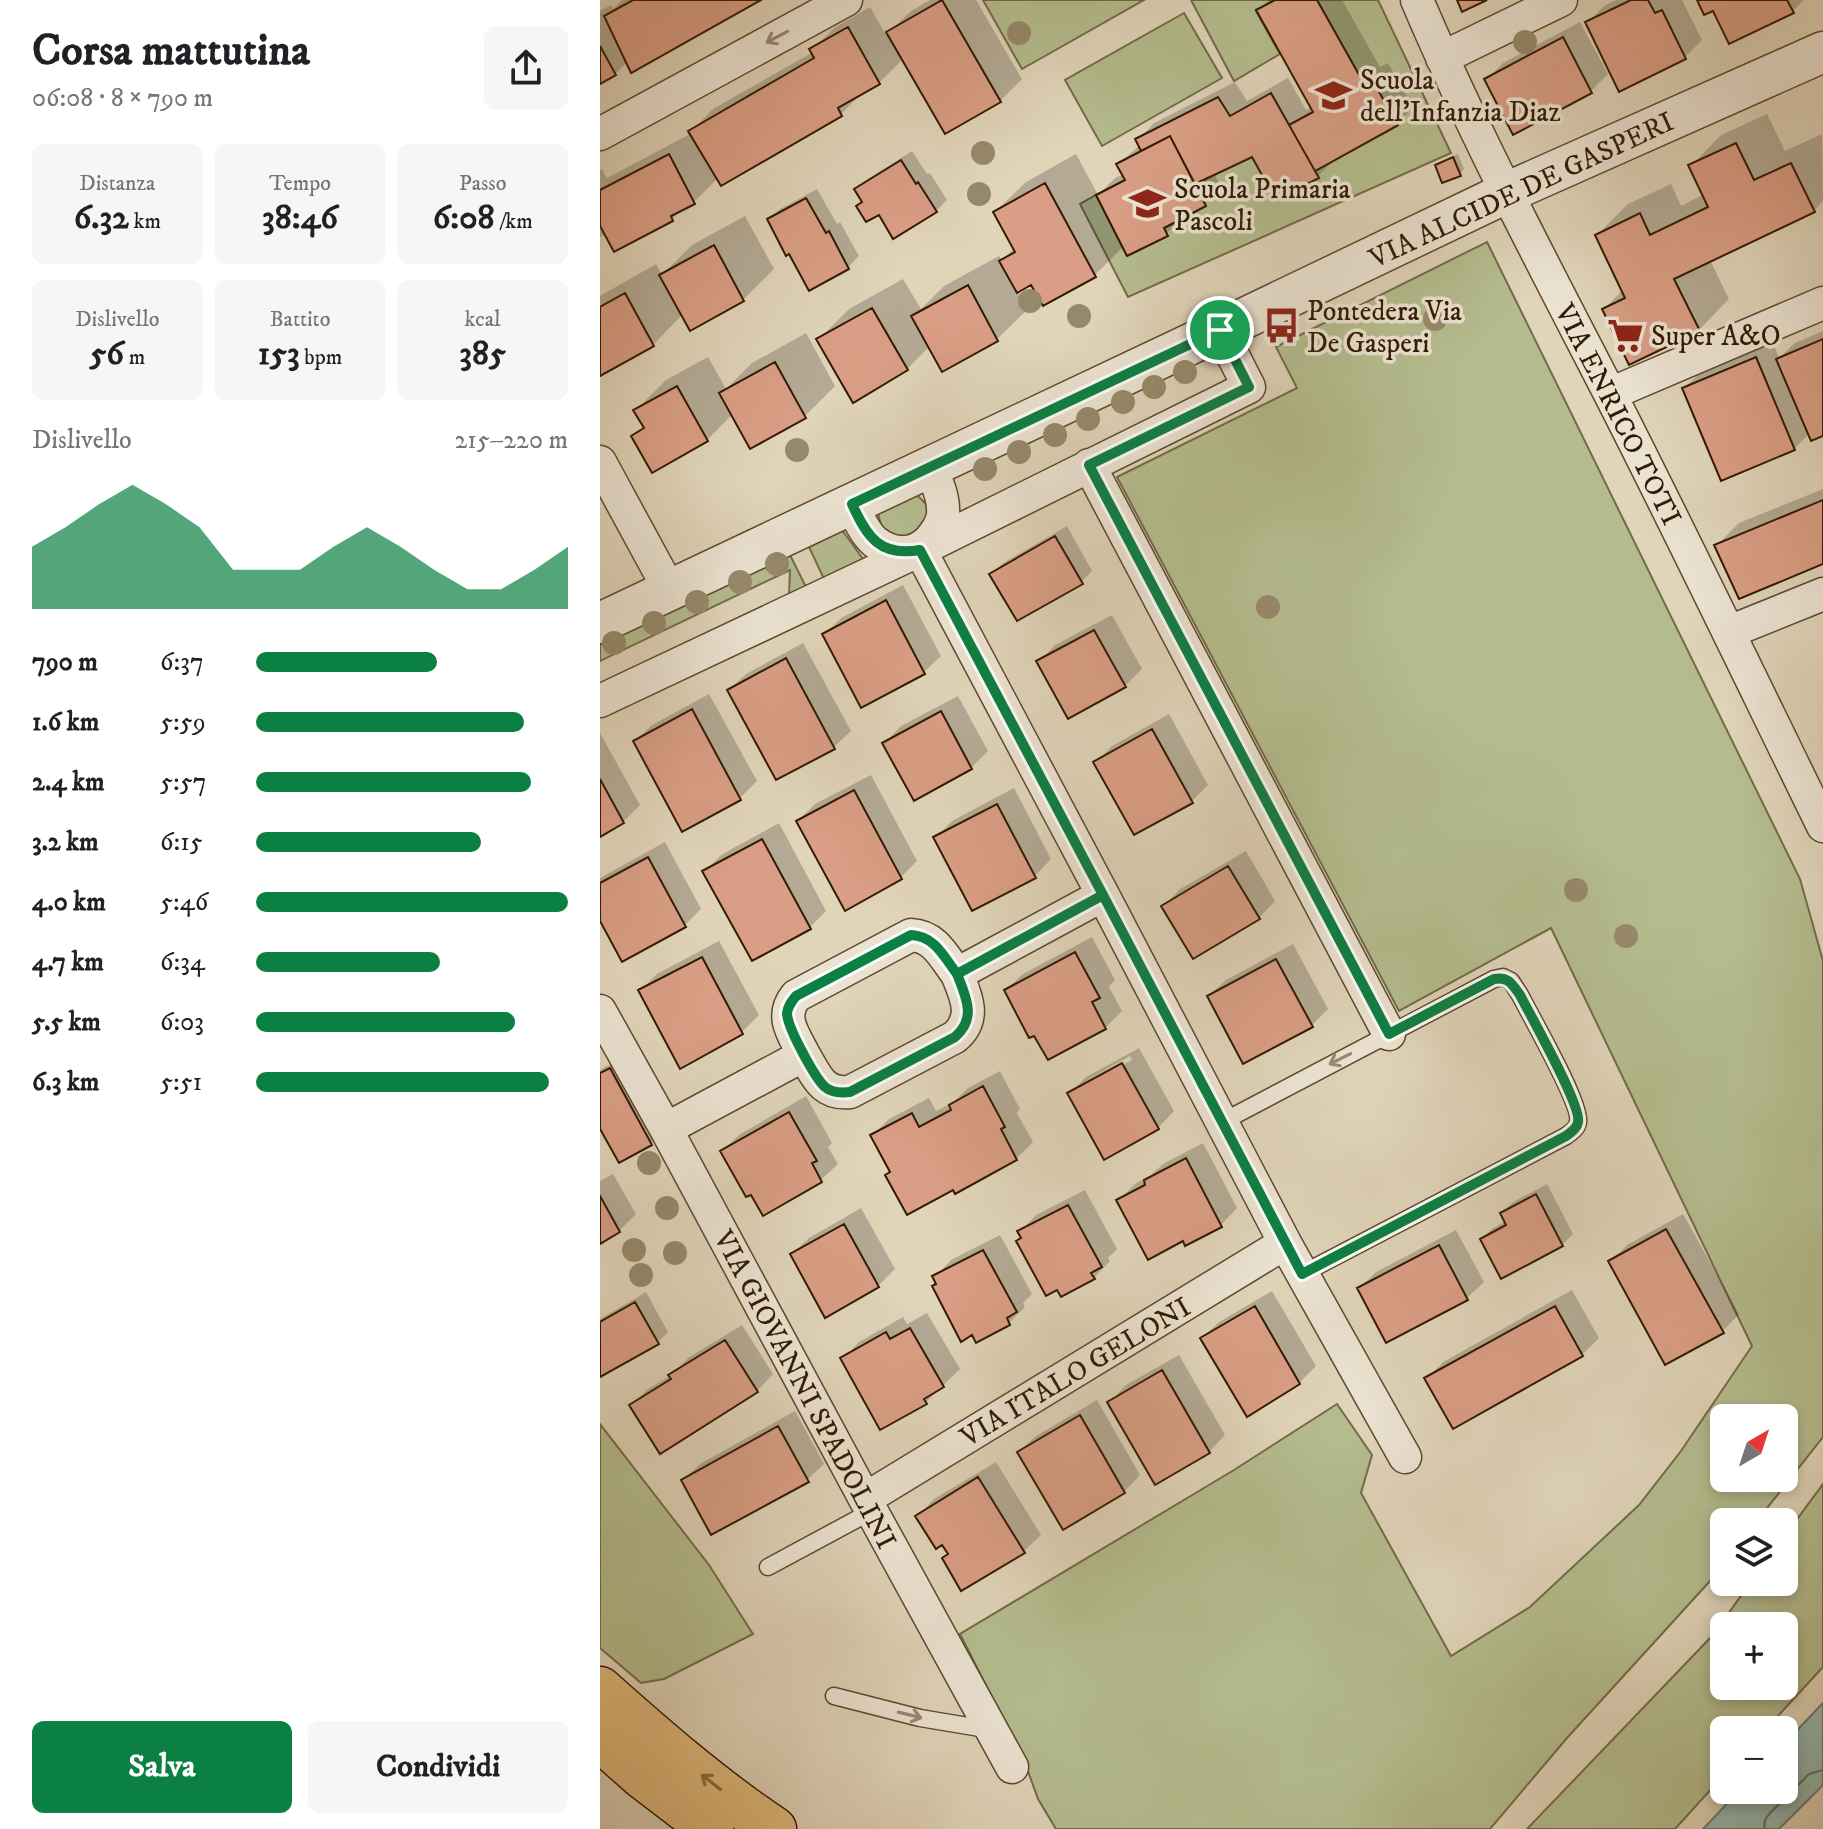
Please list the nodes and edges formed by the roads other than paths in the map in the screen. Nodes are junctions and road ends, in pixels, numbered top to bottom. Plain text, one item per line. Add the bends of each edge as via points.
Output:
1 (846, 0) edge
2 (1417, 0) edge
3 (1561, 0) edge
4 (1823, 52) edge
5 (1442, 58) junction
6 (600, 134) edge
7 (1506, 193) junction
8 (1823, 303) edge
9 (1220, 330) junction
10 (1610, 394) junction
11 (600, 462) edge
12 (1089, 465) junction
13 (930, 467) junction
14 (852, 504) junction
15 (920, 550) junction
16 (669, 589) junction
17 (1823, 594) edge
18 (600, 623) edge
19 (1729, 632) junction
20 (600, 701) edge
21 (1823, 826) edge
22 (1103, 895) junction
23 (957, 974) junction
24 (600, 1011) edge
25 (1389, 1034) junction
26 (804, 1055) junction
27 (1222, 1122) junction
28 (666, 1129) junction
29 (1285, 1243) junction
30 (1302, 1274) junction
31 (1405, 1457) dead end
32 (868, 1505) junction
33 (768, 1567) dead end
34 (600, 1689) edge
35 (834, 1696) dead end
36 (992, 1730) junction
37 (600, 1739) edge
38 (1012, 1767) dead end
39 (711, 1829) edge
40 (774, 1829) edge

1 -> 6 street
2 - 5 street, VIA ENRICO TOTI
3 - 5 street
4 - 7 street, VIA ALCIDE DE GASPERI
5 - 7 street, VIA ENRICO TOTI
7 - 9 street, VIA ALCIDE DE GASPERI
7 - 10 street, VIA ENRICO TOTI
8 - 10 street
9 - 12 street via 1249,387
9 - 13 street, VIA ALCIDE DE GASPERI
10 - 19 street, VIA ENRICO TOTI
11 - 16 street
12 - 15 street
12 - 25 street
13 - 14 street, VIA ALCIDE DE GASPERI
13 - 15 street via 943,517
14 - 15 street via 879,544 906,552
14 - 16 street, VIA ALCIDE DE GASPERI
15 - 20 street
15 - 22 street
16 - 18 street, VIA ALCIDE DE GASPERI
17 - 19 street
19 - 21 street, VIA ENRICO TOTI
22 - 23 street
22 - 27 street
23 - 26 street via 968,1016 955,1037 850,1092 826,1088
23 - 26 street via 935,944 911,935 796,996 787,1016
24 - 28 street, VIA GIOVANNI SPADOLINI
25 -> 27 lane
25 - 30 lane via 1503,977 1520,995 1571,1095 1577,1126
26 - 28 street
27 - 29 street
28 - 32 street, VIA GIOVANNI SPADOLINI
29 - 30 street
29 - 32 street, VIA ITALO GELONI
30 - 31 street
32 - 33 lane
32 - 36 street, VIA GIOVANNI SPADOLINI
40 -> 34 main road
35 -> 36 lane
36 - 38 street, VIA GIOVANNI SPADOLINI
37 - 39 main road

